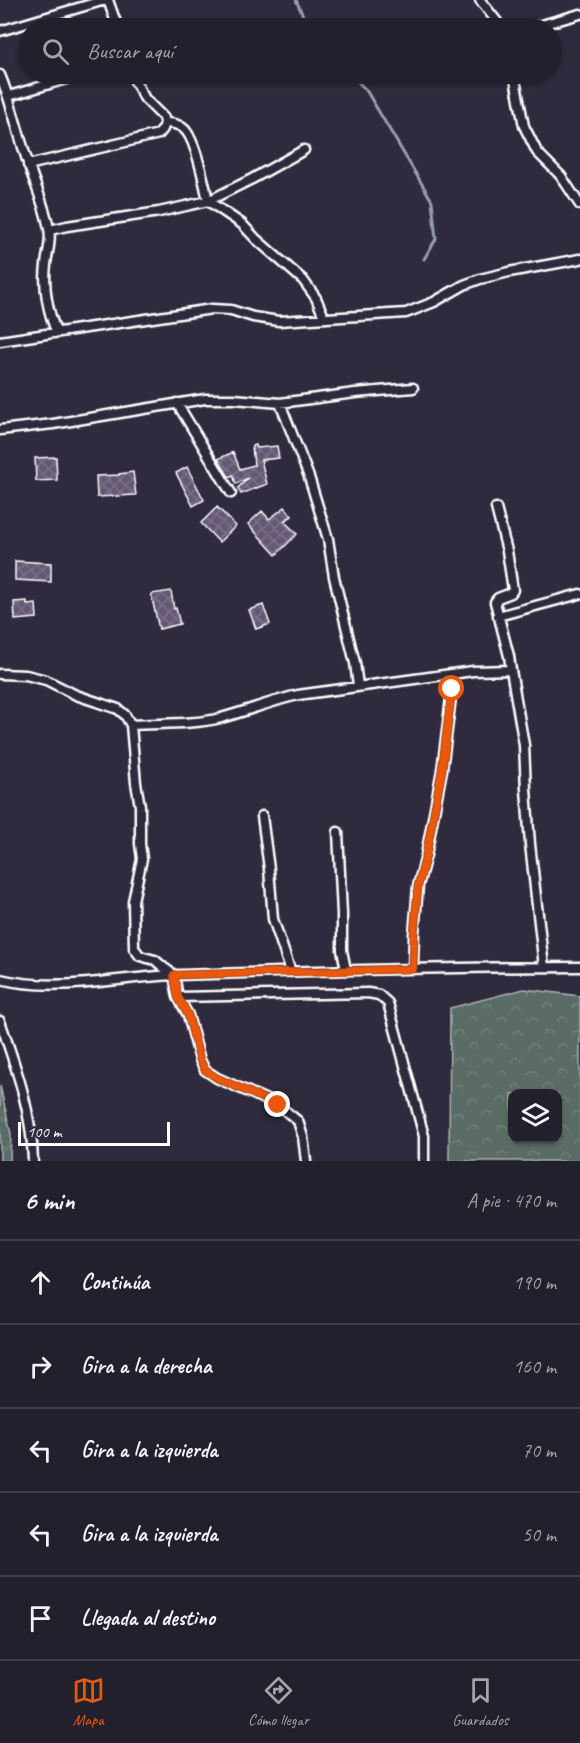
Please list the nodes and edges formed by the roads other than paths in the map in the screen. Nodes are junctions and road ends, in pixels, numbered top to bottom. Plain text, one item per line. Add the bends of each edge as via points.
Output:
1 (107, 0) edge
2 (480, 0) edge
3 (580, 14) edge
4 (45, 18) edge
5 (114, 18) edge
6 (494, 18) edge
7 (562, 19) edge
8 (18, 26) edge
9 (0, 31) edge
10 (0, 75) edge
11 (49, 84) edge
12 (137, 84) edge
13 (516, 84) edge
14 (9, 96) junction
15 (165, 123) junction
16 (304, 150) dead end
17 (28, 165) junction
18 (208, 201) junction
19 (580, 205) edge
20 (50, 230) junction
21 (580, 259) edge
22 (324, 317) junction
23 (57, 333) junction
24 (0, 341) edge
25 (413, 388) dead end
26 (177, 403) junction
27 (280, 403) junction
28 (0, 430) edge
29 (231, 493) dead end
30 (496, 508) dead end
31 (580, 594) edge
32 (498, 616) junction
33 (511, 670) junction
34 (0, 674) edge
35 (448, 675) junction
36 (358, 686) junction
37 (131, 725) junction
38 (262, 816) dead end
39 (338, 832) dead end
40 (544, 967) junction
41 (580, 968) edge
42 (413, 969) junction
43 (346, 970) junction
44 (291, 972) junction
45 (174, 975) junction
46 (0, 980) edge
47 (178, 997) junction
48 (0, 1021) edge
49 (33, 1161) edge
50 (306, 1161) edge
51 (424, 1161) edge

1 - 4 street
1 - 5 street
2 - 6 street
3 - 7 street
8 - 9 street
10 - 14 street
11 - 14 street
12 - 15 street
13 - 19 street via 524,126 537,152 561,176
14 - 17 street
15 - 17 street via 159,134 150,137
15 - 18 street via 187,131
16 - 18 street
17 - 20 street
18 - 20 street
18 - 22 street via 242,224 303,280
20 - 23 street via 45,283
21 - 22 street via 480,279 406,313
22 - 23 street via 279,321 212,309
23 - 24 street
25 - 27 street
26 - 27 street via 234,399
26 - 28 street
26 - 29 street
27 - 36 street via 328,539
30 - 32 street via 513,590 496,600
31 - 32 street
32 - 33 street
33 - 35 street
33 - 40 street via 524,745
34 - 37 street via 46,680 76,696 117,709
35 - 36 street
35 - 42 street via 452,689 450,706 442,770 418,886
36 - 37 street via 279,699 199,722
37 - 45 street via 142,859 133,901 134,948 140,956 155,960
38 - 44 street via 273,920
39 - 43 street
40 - 41 street
40 - 42 street
42 - 43 street
43 - 44 street
44 - 45 street
45 - 46 street via 46,985
45 - 47 street
47 - 50 street via 188,1015 205,1070 278,1105 298,1121
47 - 51 street via 380,995 388,1003 424,1136
48 - 49 street via 20,1079 32,1135

